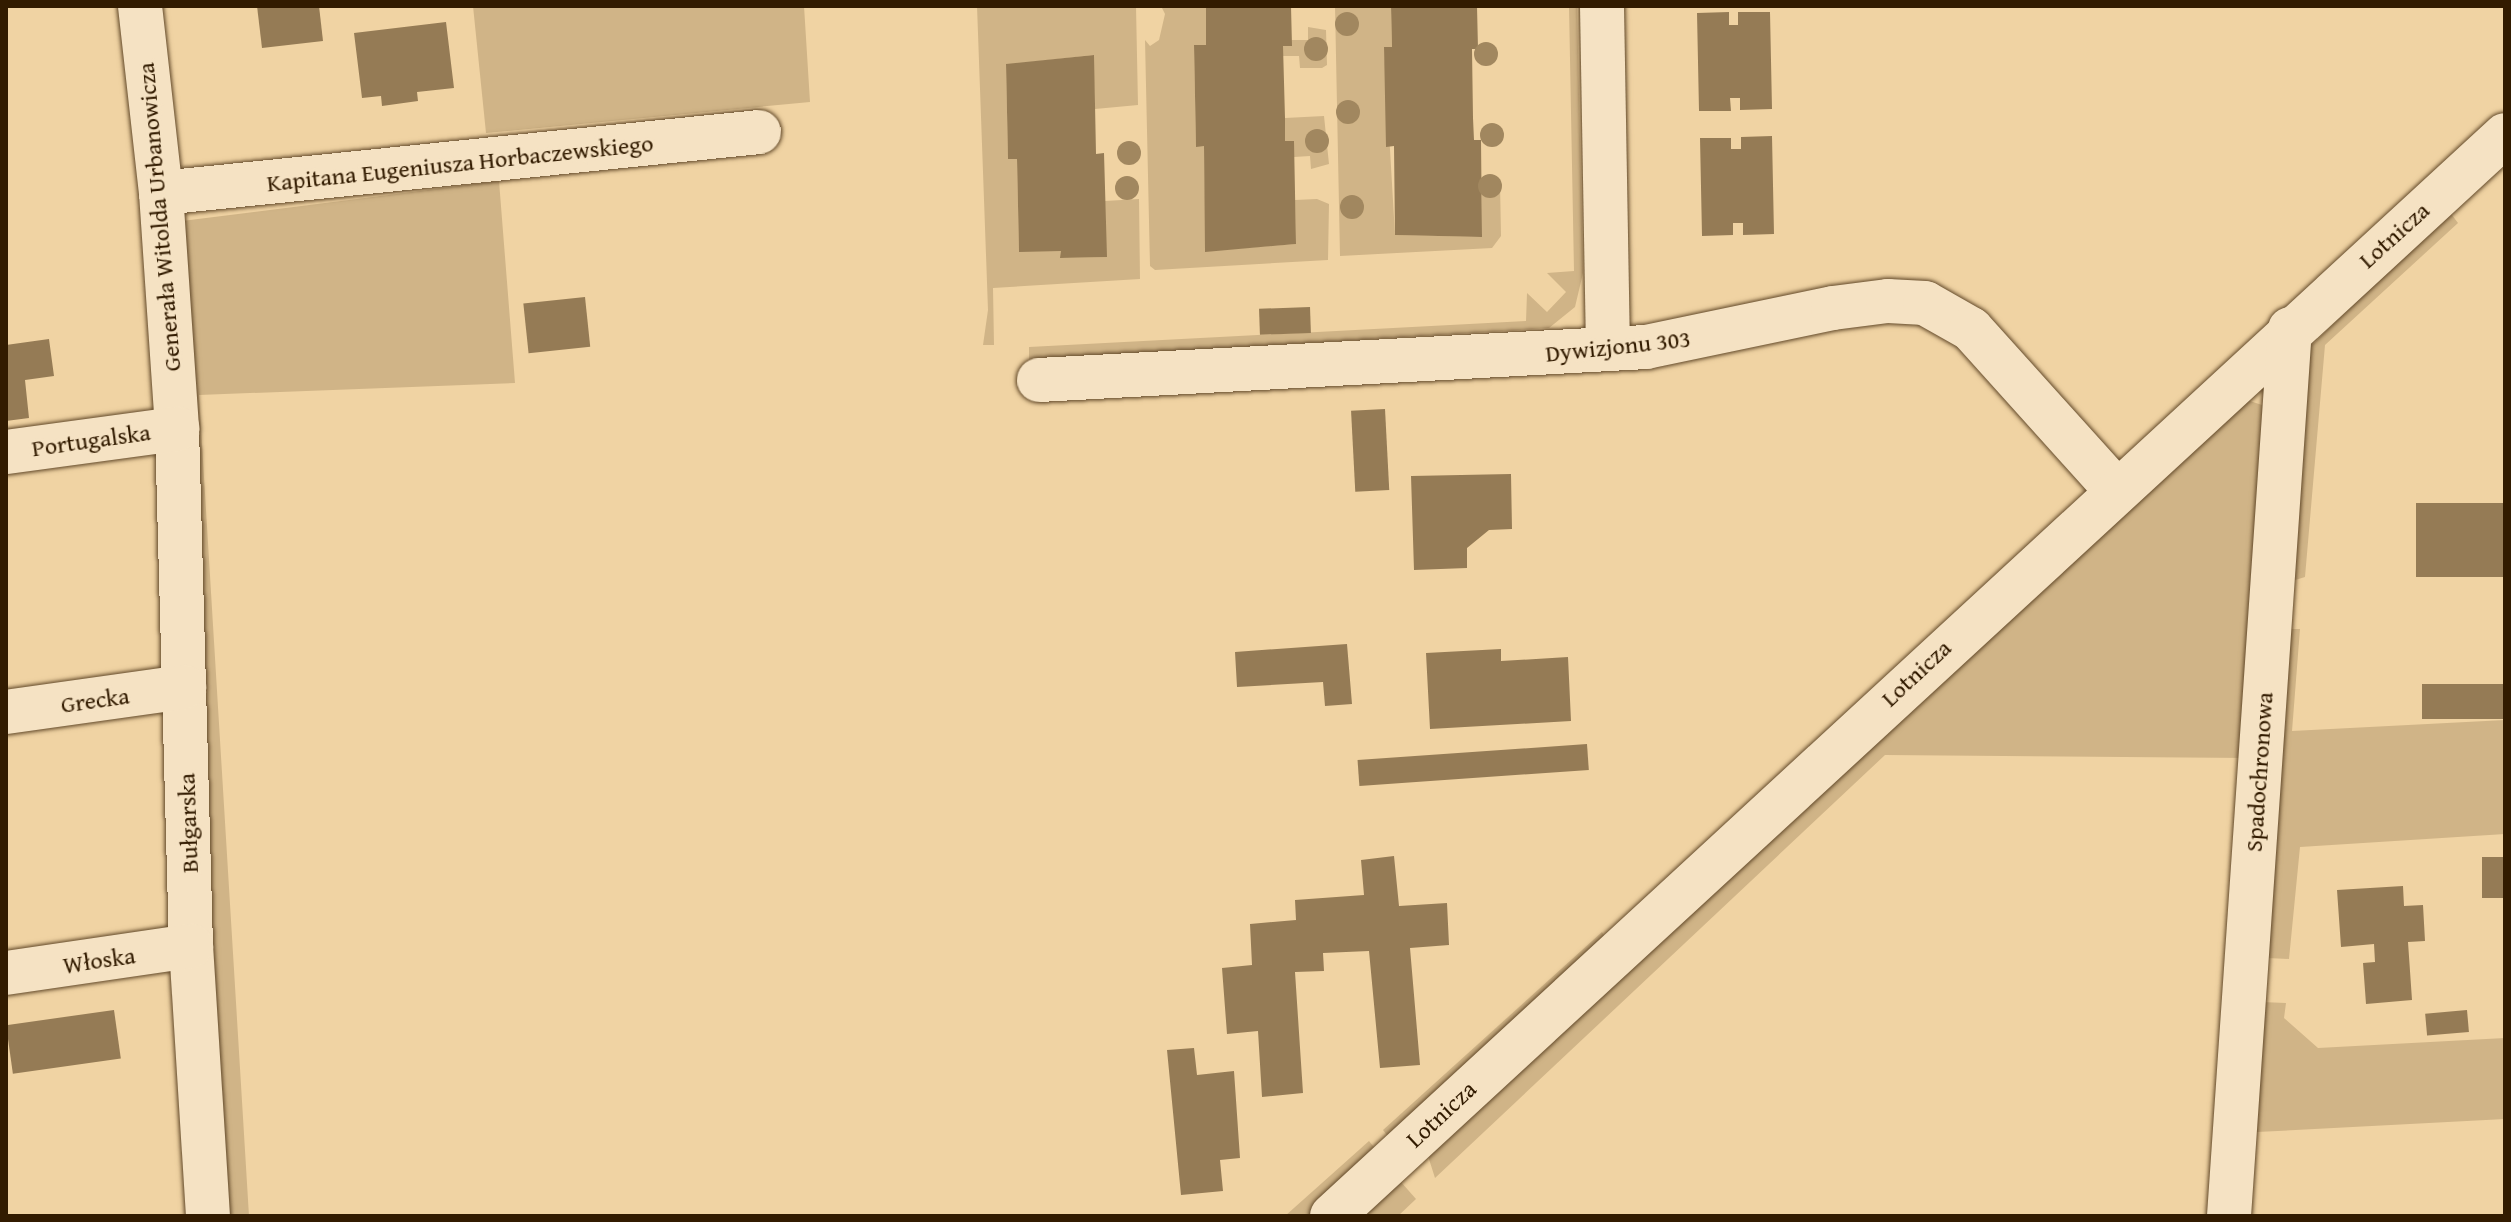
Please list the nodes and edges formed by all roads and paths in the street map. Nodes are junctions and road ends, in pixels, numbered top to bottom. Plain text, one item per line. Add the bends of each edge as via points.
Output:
1 (140, 6) edge
2 (1602, 6) edge
3 (759, 132) dead end
4 (2505, 135) edge
5 (161, 193) junction
6 (2290, 329) junction
7 (1608, 349) junction
8 (1039, 380) dead end
9 (177, 429) junction
10 (6, 452) edge
11 (2115, 489) junction
12 (184, 687) junction
13 (6, 712) edge
14 (191, 946) junction
15 (6, 973) edge
16 (195, 1214) edge
17 (1332, 1216) edge
18 (2229, 1216) edge

1 - 5 street, Generała Witolda Urbanowicza
2 - 7 street
3 - 5 street, Kapitana Eugeniusza Horbaczewskiego
4 - 6 street, Lotnicza
5 - 9 street, Generała Witolda Urbanowicza
6 - 11 street, Lotnicza
6 - 18 street, Spadochronowa
7 - 8 street, Dywizjonu 303
7 - 11 street, Dywizjonu 303 via 1683,342 1833,308 1888,301 1925,303 1971,329
9 - 10 street, Portugalska
9 - 12 street, Bułgarska
11 - 17 street, Lotnicza
12 - 13 street, Grecka
12 - 14 street, Bułgarska
14 - 15 street, Włoska
14 - 16 street, Bułgarska

